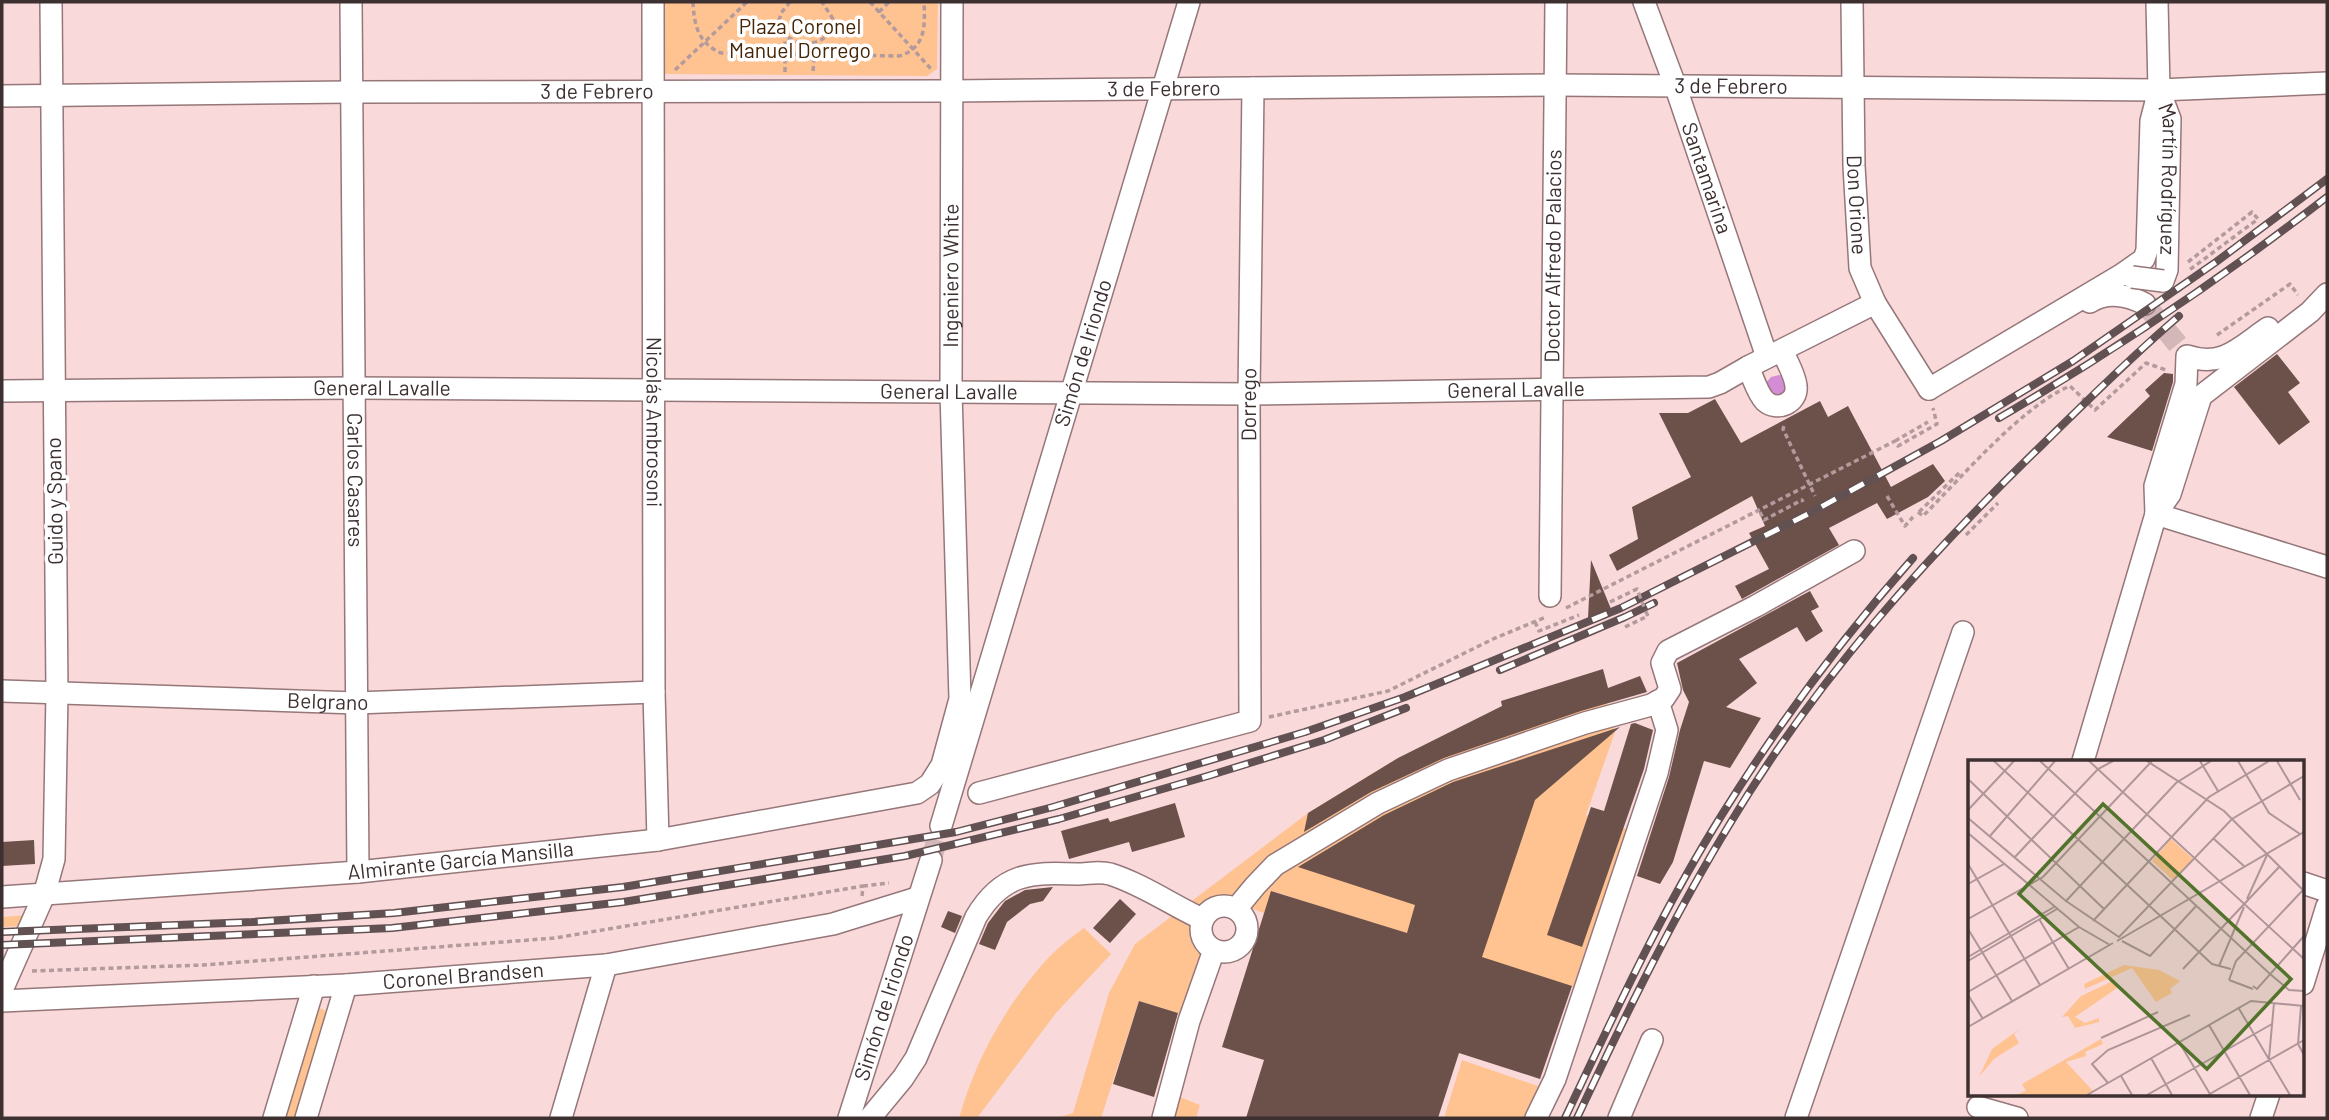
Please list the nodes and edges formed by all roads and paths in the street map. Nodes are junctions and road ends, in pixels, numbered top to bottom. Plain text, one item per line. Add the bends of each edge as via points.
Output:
1 (51, 2) edge
2 (351, 2) edge
3 (653, 2) edge
4 (693, 2) edge
5 (747, 2) edge
6 (790, 2) edge
7 (822, 2) edge
8 (870, 2) edge
9 (889, 2) edge
10 (924, 2) edge
11 (952, 2) edge
12 (1189, 2) edge
13 (1556, 2) edge
14 (1644, 2) edge
15 (1853, 2) edge
16 (2157, 2) edge
17 (879, 12) junction
18 (785, 36) junction
19 (704, 42) junction
20 (816, 42) junction
21 (913, 49) junction
22 (785, 54) junction
23 (815, 55) junction
24 (2327, 83) edge
25 (1554, 85) junction
26 (1675, 85) junction
27 (1163, 88) junction
28 (1254, 88) junction
29 (1852, 89) junction
30 (2159, 90) junction
31 (652, 91) junction
32 (785, 91) junction
33 (812, 91) junction
34 (952, 91) junction
35 (352, 92) junction
36 (2, 96) edge
37 (50, 96) junction
38 (2127, 276) junction
39 (2174, 278) junction
40 (2327, 292) edge
41 (1875, 303) junction
42 (1766, 358) junction
43 (2170, 371) dead end
44 (354, 388) junction
45 (1929, 388) junction
46 (653, 390) junction
47 (2, 391) edge
48 (53, 391) junction
49 (1550, 391) junction
50 (951, 392) junction
51 (1072, 393) junction
52 (1249, 394) junction
53 (1784, 405) junction
54 (1928, 422) dead end
55 (1895, 441) junction
56 (1959, 472) dead end
57 (1810, 486) junction
58 (1815, 496) dead end
59 (1887, 496) dead end
60 (1804, 502) dead end
61 (1998, 503) dead end
62 (1760, 512) junction
63 (2156, 514) junction
64 (1913, 517) dead end
65 (1966, 535) dead end
66 (1854, 551) dead end
67 (2327, 567) edge
68 (1610, 602) dead end
69 (1550, 606) joint
70 (1535, 622) junction
71 (1625, 627) dead end
72 (1963, 632) dead end
73 (2, 691) edge
74 (654, 692) junction
75 (57, 693) junction
76 (968, 701) junction
77 (1658, 701) junction
78 (356, 703) junction
79 (1250, 721) junction
80 (2083, 760) edge
81 (917, 793) joint
82 (979, 793) dead end
83 (941, 826) tunnel mouth
84 (658, 841) junction
85 (931, 860) tunnel mouth
86 (358, 872) junction
87 (894, 882) dead end
88 (2304, 883) edge
89 (863, 886) junction
90 (2327, 891) edge
91 (44, 895) junction
92 (2, 897) edge
93 (918, 898) junction
94 (2327, 906) edge
95 (1236, 909) junction
96 (859, 916) junction
97 (1202, 919) junction
98 (1214, 950) junction
99 (606, 965) junction
100 (6, 981) edge
101 (2304, 981) edge
102 (346, 985) junction
103 (314, 986) junction
104 (2, 1001) edge
105 (1652, 1040) dead end
106 (2268, 1096) edge
107 (1978, 1106) edge
108 (274, 1118) edge
109 (306, 1118) edge
110 (561, 1118) edge
111 (849, 1118) edge
112 (870, 1118) edge
113 (1163, 1118) edge
114 (1536, 1118) edge
115 (1619, 1118) edge
116 (1796, 1118) edge
117 (2017, 1118) edge
118 (2261, 1118) edge

1 - 37 street, Guido y Spano
2 - 35 street, Carlos Casares
3 - 31 street, Nicolás Ambrosoni
4 - 19 path via 694,21
5 - 19 path
6 - 18 path via 778,18
7 - 20 path via 833,24
8 - 17 path
9 - 17 path
10 - 21 path via 925,30
11 - 34 street, Ingeniero White
12 - 27 street, Simón de Iriondo
13 - 25 street, Doctor Alfredo Palacios
14 - 26 street, Santamarina
15 - 29 street, Don Orione
16 - 30 street, Martín Rodríguez
17 - 21 path
18 - 20 path via 801,44
18 - 22 path
19 - 22 path via 721,53
19 - 31 path
20 - 23 path
21 - 23 path via 899,56
21 - 34 path
22 - 23 path
22 - 32 path
23 - 33 path
24 - 30 street, 3 de Febrero
25 - 26 street, 3 de Febrero
25 - 28 street, 3 de Febrero
25 - 49 street, Doctor Alfredo Palacios
26 - 29 street, 3 de Febrero
26 - 42 street, Santamarina
27 - 28 street, 3 de Febrero
27 - 34 street, 3 de Febrero
27 - 51 street, Simón de Iriondo
28 - 52 street, Dorrego
29 - 30 street, 3 de Febrero
29 - 41 street, Don Orione via 1860,268
30 - 38 street, Martín Rodríguez via 2151,121 2147,250
30 - 39 street, Martín Rodríguez via 2170,119 2167,270
30 - 45 street via 2160,244 2144,281 2145,304 2124,296 2095,299 1969,378
31 - 32 street, 3 de Febrero
31 - 35 street, 3 de Febrero
31 - 46 street, Nicolás Ambrosoni
32 - 33 street, 3 de Febrero
33 - 34 street, 3 de Febrero
34 - 50 street, Ingeniero White
35 - 37 street, 3 de Febrero
35 - 44 street, Carlos Casares
36 - 37 street, 3 de Febrero
37 - 48 street, Guido y Spano
38 - 39 street, Martín Rodríguez, bridge
38 - 45 street
39 - 39 path via 2258,219 2252,212
40 - 63 street via 2310,312 2200,399 2170,494
40 - 63 street via 2219,359 2187,356 2186,384 2155,486
41 - 42 street, General Lavalle
41 - 45 street, Don Orione
42 - 49 street, General Lavalle via 1709,387
42 - 53 street via 1766,402
42 - 53 street via 1796,386 1793,398
43 - 56 path via 2146,363 2095,410 2070,386 2059,391 2007,433 1923,516 1919,512
44 - 46 street, General Lavalle
44 - 48 street, General Lavalle
44 - 78 street, Carlos Casares
45 - 55 path via 1937,424 1898,446
46 - 50 street, General Lavalle
46 - 74 street, Nicolás Ambrosoni
47 - 48 street, General Lavalle
48 - 75 street, Guido y Spano
49 - 52 street, General Lavalle
49 - 69 street, Doctor Alfredo Palacios
50 - 51 street, General Lavalle
50 - 76 street, Ingeniero White
51 - 52 street, General Lavalle
51 - 76 street, Simón de Iriondo
52 - 79 street, Dorrego
53 - 57 path via 1790,416 1783,429
54 - 55 path
55 - 57 path
57 - 58 path
57 - 62 path
59 - 64 path via 1905,526
60 - 62 path via 1764,520
61 - 65 path
62 - 70 path via 1562,610 1566,618 1579,614 1539,632
63 - 67 street
63 - 80 street
66 - 77 street via 1668,651 1662,663 1670,689
68 - 71 path, bridge via 1637,589 1648,616
69 - 70 path
70 - 79 path via 1388,691
72 - 116 street
73 - 75 street, Belgrano
74 - 78 street, Belgrano
74 - 84 street, Nicolás Ambrosoni
75 - 78 street, Belgrano
75 - 91 street, Guido y Spano via 54,859
76 - 81 street, Simón de Iriondo via 942,765 930,784
76 - 83 street
77 - 95 street via 1448,770 1378,803 1275,865
77 - 114 street via 1667,730 1657,773 1555,1079
78 - 86 street, Carlos Casares
79 - 82 street
81 - 84 street, Almirante García Mansilla
84 - 86 street, Almirante García Mansilla
85 - 93 street, Simón de Iriondo
86 - 91 street, Almirante García Mansilla
87 - 89 path
88 - 90 street
89 - 96 path
89 - 100 path via 555,938
91 - 92 street, Almirante García Mansilla
91 - 100 street, Guido y Spano
93 - 96 street, Coronel Brandsen
93 - 111 street, Simón de Iriondo
94 - 101 street
95 - 97 street via 1221,906
95 - 98 street via 1246,921 1246,936 1229,951
96 - 99 street, Coronel Brandsen
97 - 98 street via 1203,940
97 - 112 street via 1102,873 1031,873 1002,886 976,917 916,1058
98 - 113 street
99 - 102 street, Coronel Brandsen
99 - 110 street
102 - 103 street, Coronel Brandsen
102 - 109 street
103 - 104 street, Coronel Brandsen
103 - 108 street
105 - 115 street
106 - 118 street
107 - 117 street

